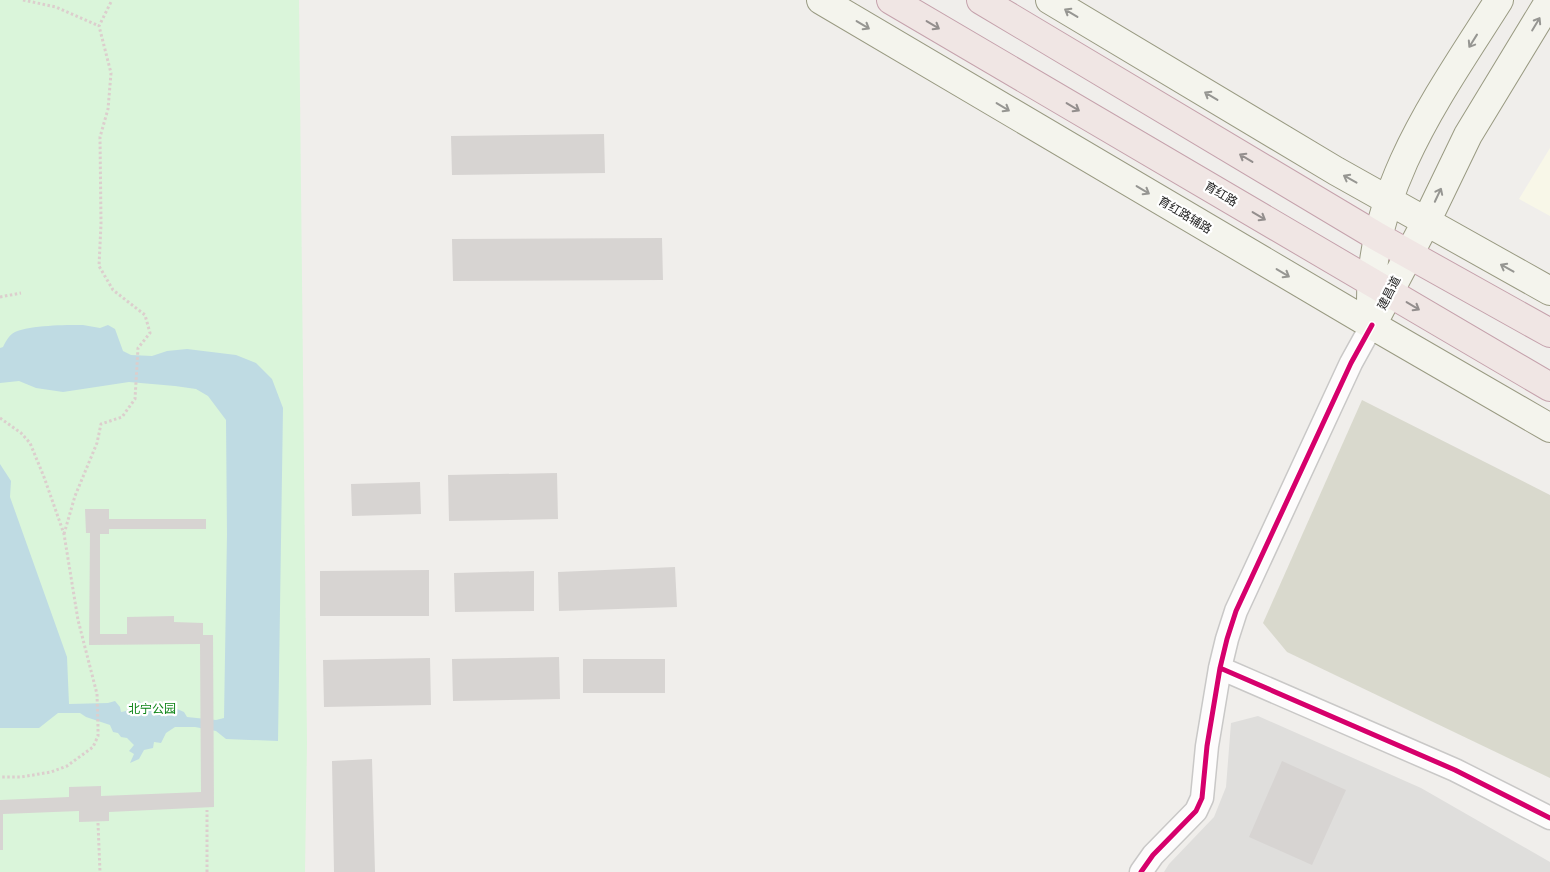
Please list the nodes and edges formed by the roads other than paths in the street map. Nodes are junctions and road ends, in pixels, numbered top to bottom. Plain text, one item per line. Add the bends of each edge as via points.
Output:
1 (821, 0) edge
2 (891, 0) edge
3 (981, 0) edge
4 (1050, 0) edge
5 (1499, 0) edge
6 (1550, 0) edge
7 (1387, 200) junction
8 (1426, 222) junction
9 (1378, 237) junction
10 (1408, 254) junction
11 (1380, 287) junction
12 (1550, 291) edge
13 (1372, 325) junction
14 (1550, 333) edge
15 (1550, 387) edge
16 (1550, 428) edge
17 (1220, 668) junction
18 (1550, 818) edge
19 (1141, 872) edge

1 -> 13 main road, 育红路辅路
2 -> 11 highway, 育红路
9 -> 3 highway
7 -> 4 main road
5 -> 7 main road, 建昌道 via 1418,131
8 -> 6 main road, 建昌道 via 1468,135
7 - 8 main road
7 - 9 main road, 建昌道
8 - 10 main road, 建昌道
12 -> 8 main road
9 - 10 highway
9 - 11 main road, 建昌道
10 - 11 main road, 建昌道
10 - 14 highway
11 - 13 main road, 建昌道
11 -> 15 highway, 育红路
13 - 16 main road, 育红路辅路
13 - 17 street via 1351,363 1236,611
17 - 18 street via 1455,770
17 - 19 street via 1202,798 1196,811 1152,855

